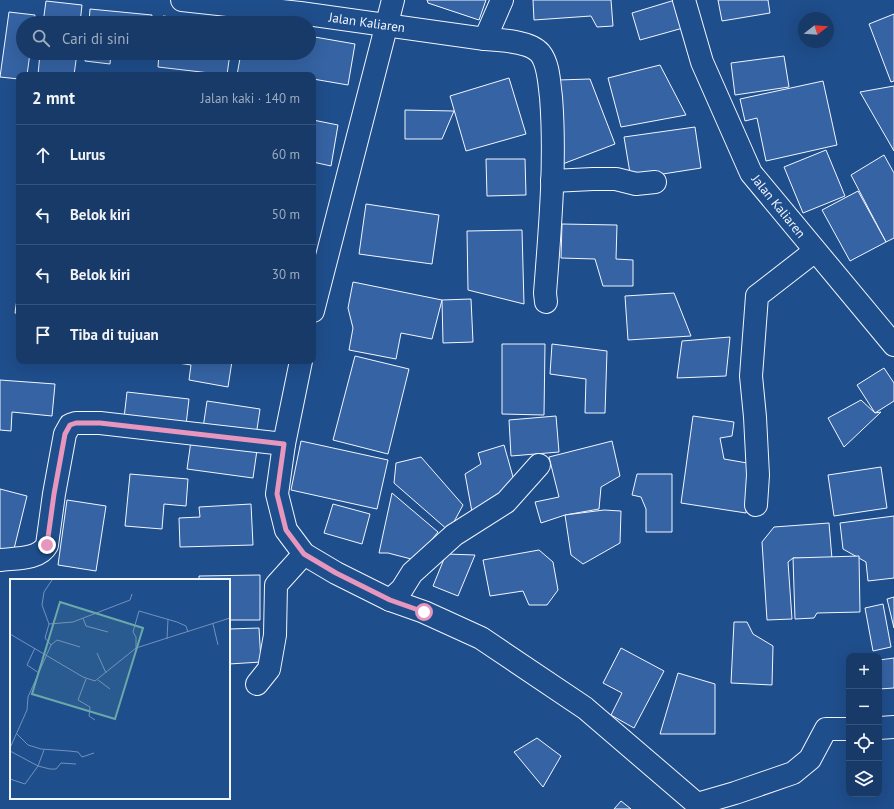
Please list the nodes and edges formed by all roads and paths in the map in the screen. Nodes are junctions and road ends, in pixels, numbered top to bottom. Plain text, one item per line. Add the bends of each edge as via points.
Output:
1 (393, 0) edge
2 (502, 0) edge
3 (684, 0) edge
4 (194, 1) edge
5 (387, 25) junction
6 (485, 39) junction
7 (552, 181) junction
8 (655, 182) dead end
9 (815, 250) junction
10 (316, 300) edge
11 (546, 302) dead end
12 (894, 345) edge
13 (300, 364) edge
14 (284, 444) junction
15 (539, 465) dead end
16 (756, 505) dead end
17 (304, 554) junction
18 (0, 560) edge
19 (390, 600) junction
20 (257, 684) dead end
21 (894, 727) edge
22 (882, 728) edge
23 (846, 730) edge
24 (698, 807) edge

1 - 5 street
2 - 6 street
3 - 9 street, Jalan Kaliaren via 702,62 751,173
4 - 5 street, Jalan Kaliaren
5 - 6 street, Jalan Kaliaren
5 - 10 street
6 - 7 street, Jalan Kaliaren via 522,43 540,52 548,71 553,126
7 - 8 street via 616,179 636,184
7 - 11 street, Jalan Kaliaren
9 - 12 street, Jalan Kaliaren
9 - 16 street via 757,296 751,376 758,475
13 - 14 street
14 - 17 street via 277,494 286,530
14 - 18 street via 100,423 70,425 65,434 47,545 37,555
15 - 19 street via 506,502 454,535 423,563
17 - 19 street
17 - 20 street via 276,585 276,635 269,669
19 - 24 street via 424,612 481,638 585,708
21 - 22 street
23 - 24 street via 826,729 810,759 793,773

